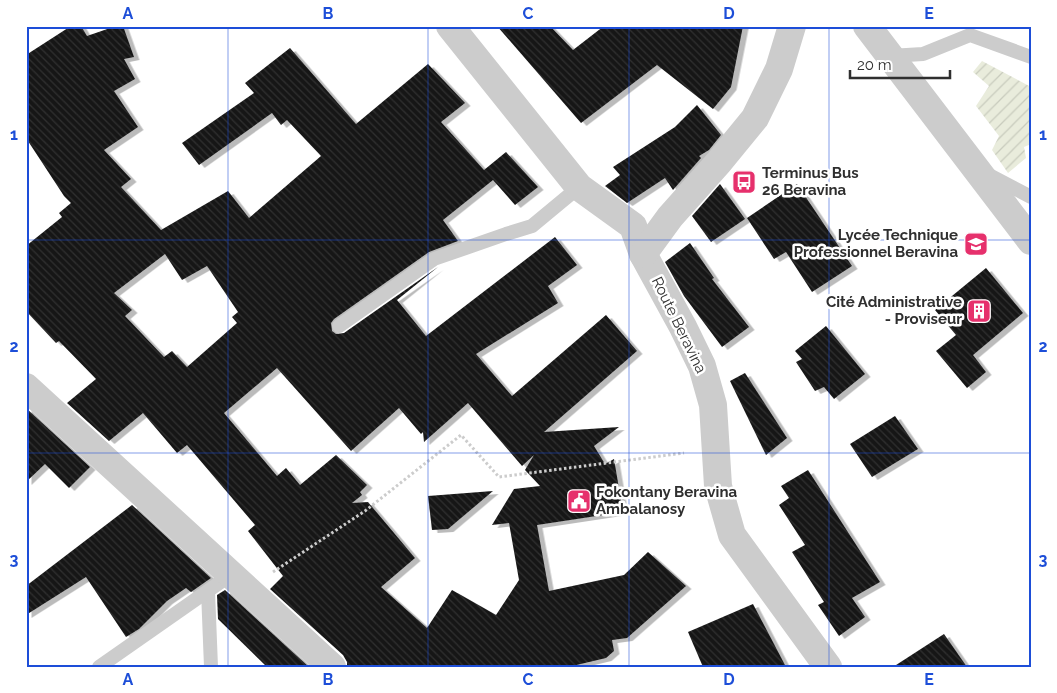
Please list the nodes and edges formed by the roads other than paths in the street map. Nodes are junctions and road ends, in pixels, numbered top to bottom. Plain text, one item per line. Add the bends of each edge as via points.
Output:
1 (450, 26) edge
2 (792, 26) edge
3 (868, 26) edge
4 (890, 56) junction
5 (1031, 57) edge
6 (977, 169) junction
7 (579, 188) junction
8 (1031, 197) edge
9 (1031, 241) edge
10 (643, 254) junction
11 (340, 326) dead end
12 (26, 386) edge
13 (240, 582) junction
14 (208, 591) junction
15 (99, 667) edge
16 (211, 667) edge
17 (332, 667) edge
18 (828, 667) edge

1 - 7 street, Route Beravina
2 - 10 street via 779,69 755,118 670,217
3 - 4 street
4 - 5 lane via 923,54 970,36
4 - 6 street
6 - 8 lane
6 - 9 street
7 - 10 street, Route Beravina via 633,226
7 - 11 lane via 532,226 434,259
10 - 18 street, Route Beravina via 702,366 713,405 718,486 732,535
12 - 13 street
13 - 14 lane
13 - 17 street
14 - 15 lane
14 - 16 lane

